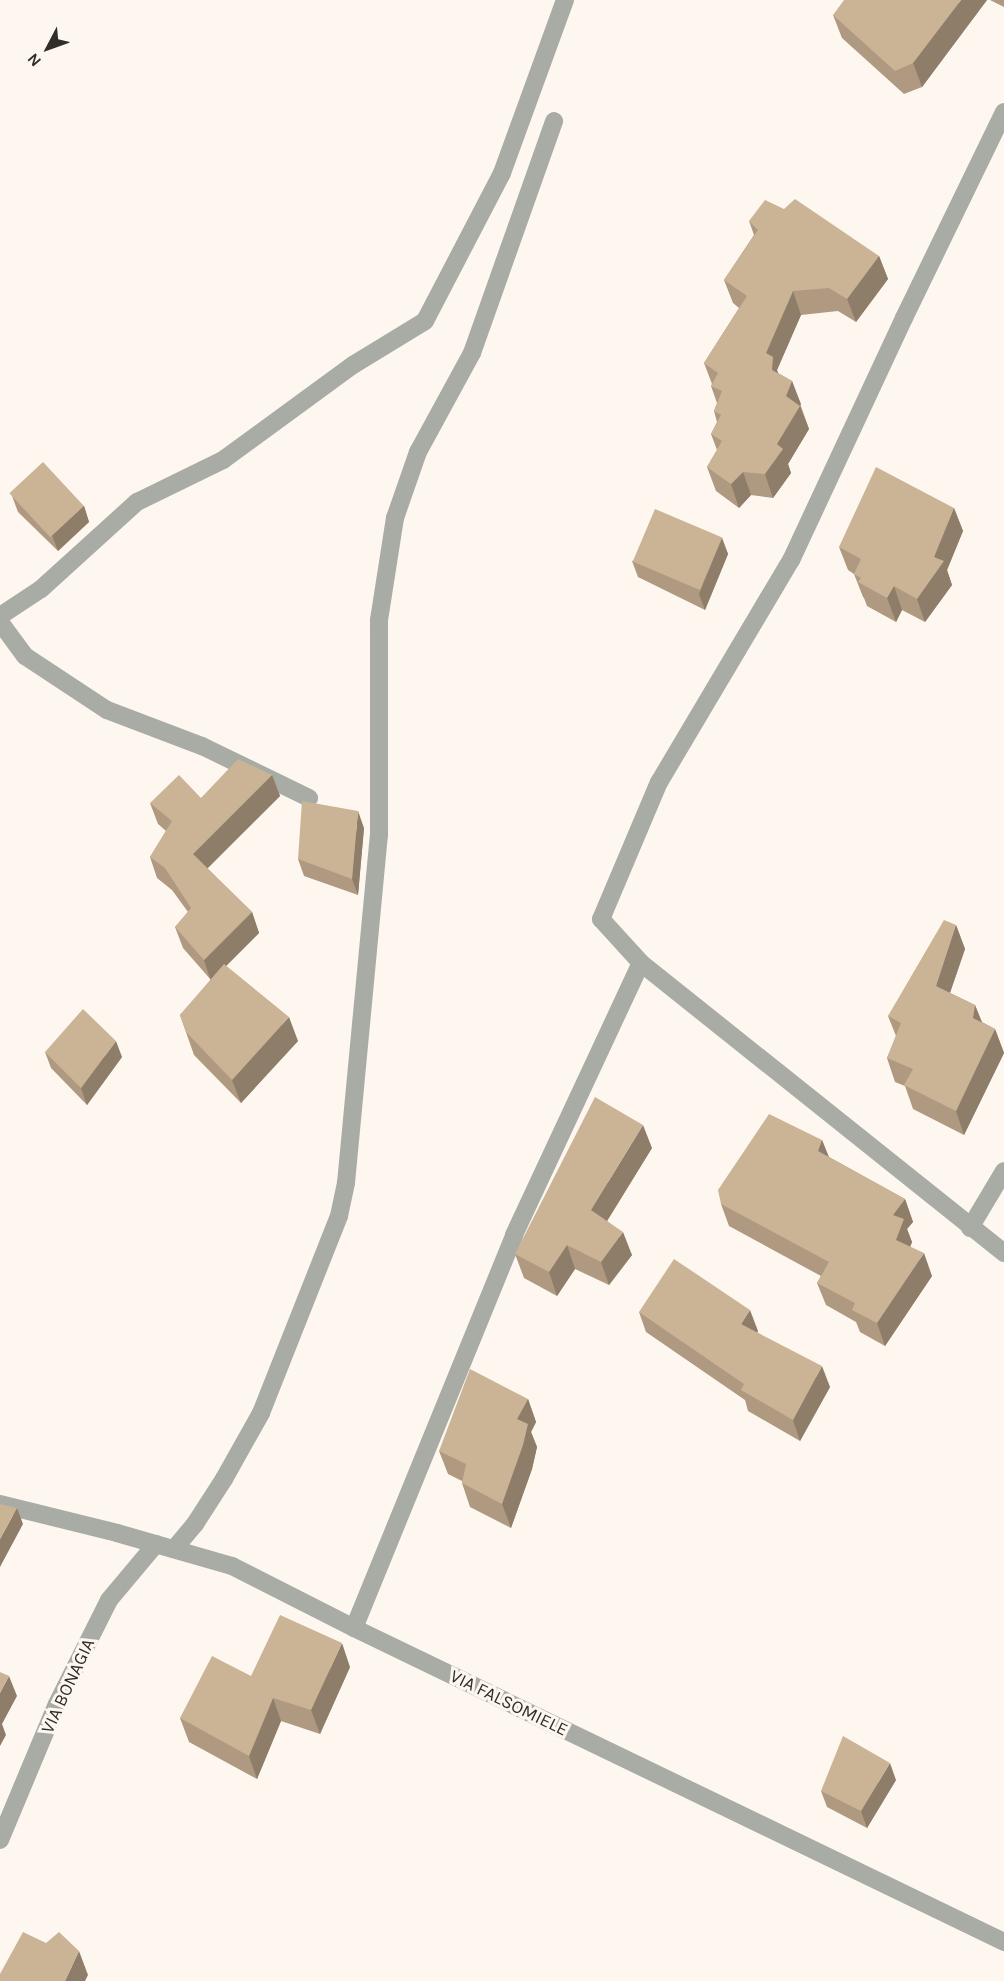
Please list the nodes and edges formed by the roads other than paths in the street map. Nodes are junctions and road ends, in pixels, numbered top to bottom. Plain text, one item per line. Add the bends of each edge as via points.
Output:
1 (565, 0) edge
2 (1004, 112) edge
3 (554, 121) dead end
4 (0, 616) edge
5 (0, 622) edge
6 (309, 798) dead end
7 (641, 963) junction
8 (1004, 1171) edge
9 (970, 1228) junction
10 (1004, 1253) edge
11 (0, 1504) edge
12 (156, 1544) junction
13 (174, 1549) junction
14 (354, 1628) junction
15 (0, 1840) edge
16 (1004, 1942) edge

1 - 4 street via 502,173 425,321 353,365 223,460 137,502 41,589
2 - 7 street via 791,560 654,792 601,919
3 - 13 street via 472,353 418,452 395,518 379,620 379,835 346,1183 339,1216 261,1413 224,1479
5 - 6 street via 25,656 107,710 202,746
7 - 9 street
7 - 14 street via 514,1234
8 - 9 street
9 - 10 street
11 - 12 street, VIA FALSOMIELE
12 - 13 street, VIA FALSOMIELE
12 - 15 street, VIA BONAGIA via 109,1600 57,1704
13 - 14 street, VIA FALSOMIELE via 232,1566
14 - 16 street, VIA FALSOMIELE

